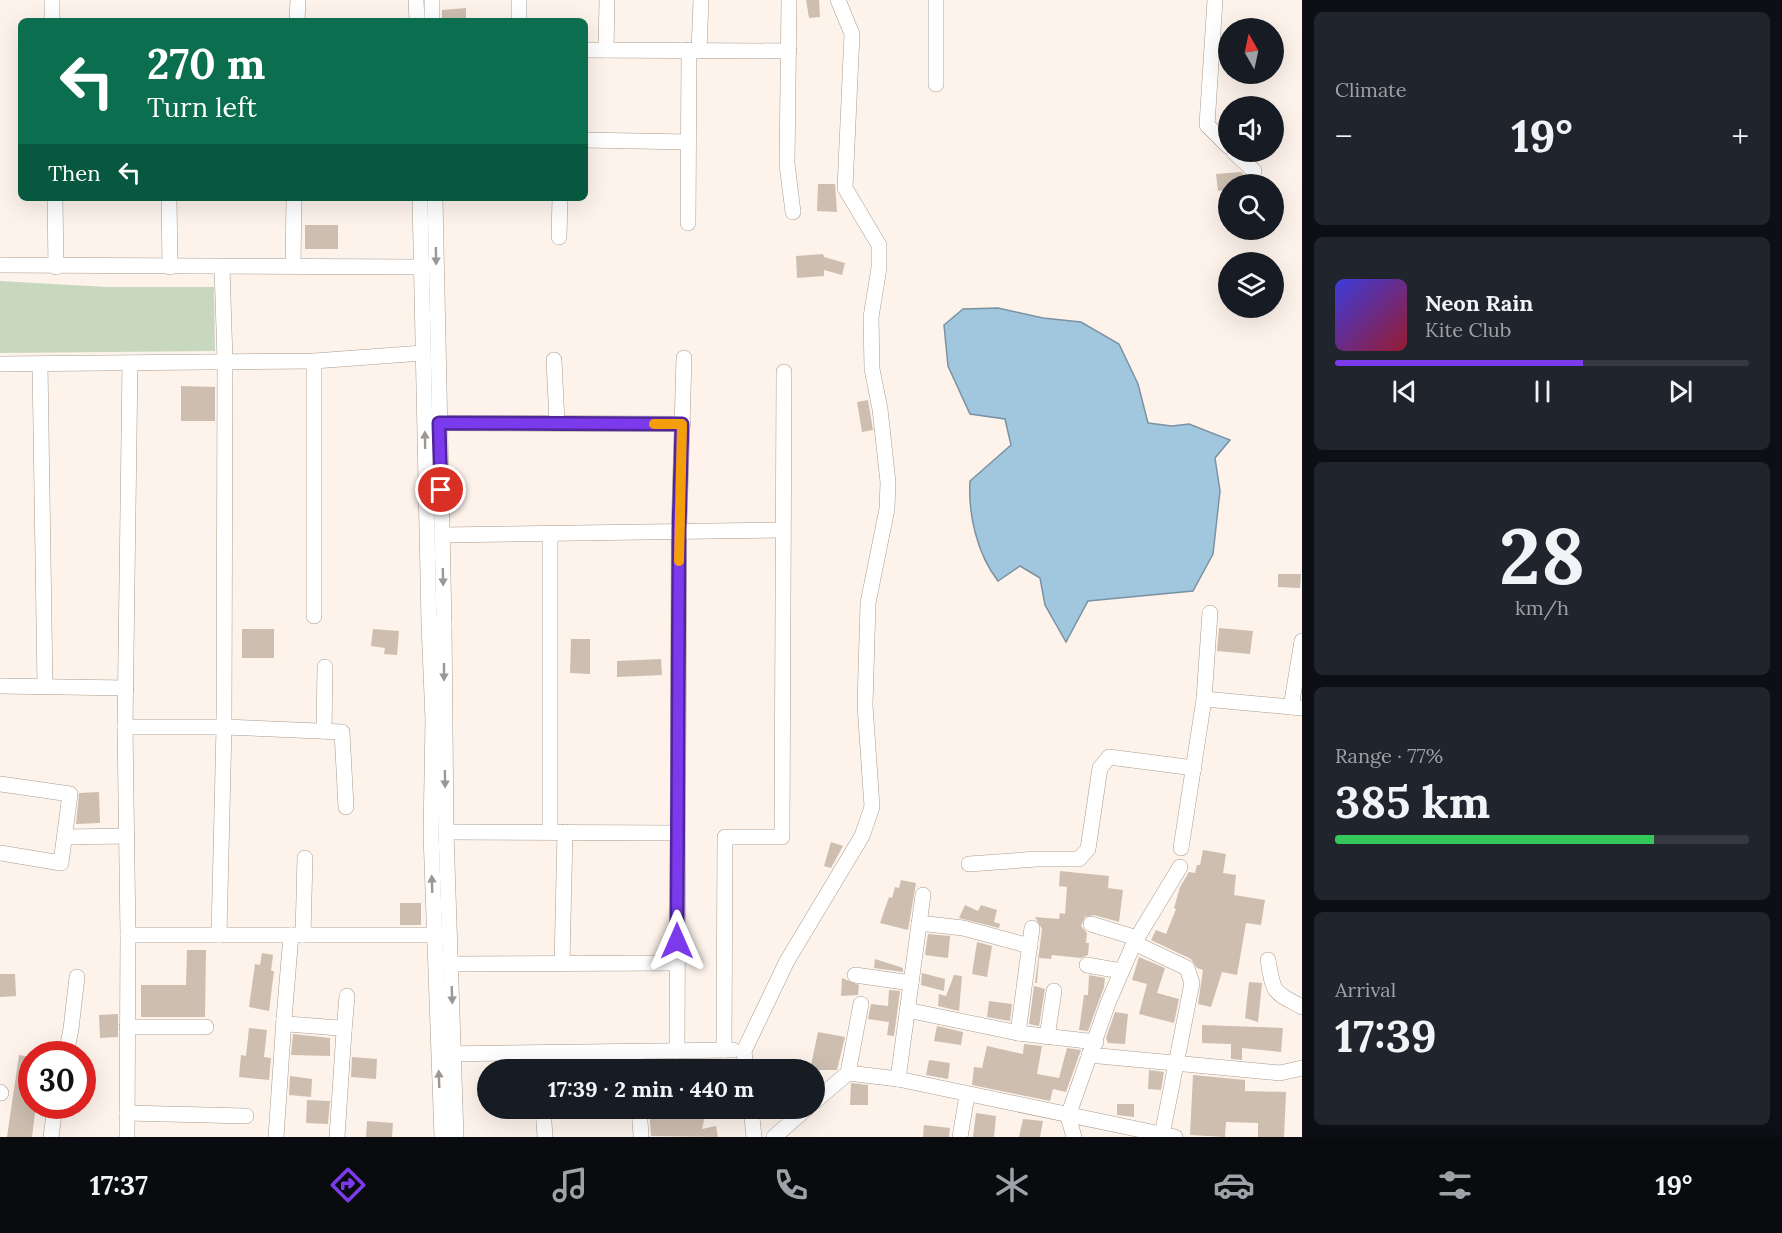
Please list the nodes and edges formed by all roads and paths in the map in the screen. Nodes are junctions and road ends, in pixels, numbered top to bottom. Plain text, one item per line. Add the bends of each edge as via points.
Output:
1 (52, 0) edge
2 (298, 0) edge
3 (416, 0) edge
4 (432, 0) edge
5 (519, 0) edge
6 (607, 0) edge
7 (700, 0) edge
8 (789, 0) edge
9 (838, 0) edge
10 (936, 0) edge
11 (1215, 0) edge
12 (52, 18) edge
13 (297, 18) edge
14 (417, 18) edge
15 (432, 18) edge
16 (519, 18) edge
17 (588, 50) edge
18 (606, 50) junction
19 (694, 50) junction
20 (789, 51) junction
21 (936, 84) dead end
22 (1218, 136) edge
23 (588, 140) edge
24 (688, 142) junction
25 (1245, 162) edge
26 (1254, 171) dead end
27 (55, 201) edge
28 (169, 201) edge
29 (294, 201) edge
30 (420, 201) edge
31 (435, 201) edge
32 (560, 201) edge
33 (793, 212) dead end
34 (688, 223) dead end
35 (559, 237) dead end
36 (0, 265) edge
37 (294, 266) junction
38 (56, 267) junction
39 (170, 267) junction
40 (222, 267) junction
41 (422, 267) junction
42 (423, 353) junction
43 (684, 358) dead end
44 (225, 360) junction
45 (554, 360) dead end
46 (314, 361) junction
47 (130, 363) junction
48 (0, 364) edge
49 (40, 364) junction
50 (784, 372) dead end
51 (439, 423) junction
52 (557, 423) junction
53 (682, 424) junction
54 (679, 530) junction
55 (782, 530) junction
56 (550, 534) junction
57 (442, 535) junction
58 (1210, 613) dead end
59 (314, 616) dead end
60 (436, 624) junction
61 (1302, 641) edge
62 (325, 667) dead end
63 (0, 686) edge
64 (45, 686) junction
65 (126, 688) junction
66 (1204, 699) junction
67 (1297, 707) edge
68 (439, 720) junction
69 (125, 727) junction
70 (224, 727) junction
71 (324, 731) junction
72 (1194, 768) junction
73 (0, 784) edge
74 (346, 807) dead end
75 (446, 832) junction
76 (557, 832) junction
77 (678, 833) junction
78 (65, 837) junction
79 (127, 837) junction
80 (1181, 848) dead end
81 (0, 853) edge
82 (305, 858) dead end
83 (969, 864) dead end
84 (1180, 867) dead end
85 (923, 895) dead end
86 (919, 923) junction
87 (1091, 924) dead end
88 (1032, 928) dead end
89 (128, 935) junction
90 (219, 935) junction
91 (297, 935) junction
92 (434, 935) junction
93 (1136, 941) junction
94 (1030, 946) junction
95 (1268, 960) dead end
96 (562, 963) junction
97 (677, 963) junction
98 (450, 964) junction
99 (1087, 965) dead end
100 (1122, 971) junction
101 (855, 975) dead end
102 (77, 977) dead end
103 (911, 983) junction
104 (1054, 991) dead end
105 (347, 996) dead end
106 (861, 1004) dead end
107 (1302, 1007) edge
108 (908, 1010) junction
109 (284, 1019) junction
110 (128, 1027) junction
111 (206, 1027) dead end
112 (344, 1031) junction
113 (1018, 1033) junction
114 (1047, 1037) junction
115 (68, 1041) edge
116 (1093, 1049) junction
117 (724, 1050) junction
118 (677, 1051) junction
119 (744, 1051) junction
120 (634, 1052) junction
121 (538, 1053) junction
122 (446, 1054) junction
123 (539, 1059) edge
124 (635, 1059) edge
125 (745, 1059) edge
126 (1177, 1063) junction
127 (1302, 1068) edge
128 (848, 1073) junction
129 (898, 1079) junction
130 (825, 1093) edge
131 (967, 1095) junction
132 (127, 1113) junction
133 (246, 1116) dead end
134 (1068, 1116) junction
135 (54, 1119) edge
136 (544, 1119) edge
137 (640, 1119) edge
138 (752, 1119) edge
139 (794, 1119) edge
140 (1140, 1134) edge
141 (641, 1135) dead end
142 (1168, 1136) edge
143 (51, 1137) edge
144 (127, 1137) edge
145 (276, 1137) edge
146 (337, 1137) edge
147 (442, 1137) edge
148 (456, 1137) edge
149 (545, 1137) edge
150 (754, 1137) edge
151 (774, 1137) edge
152 (960, 1137) edge
153 (1074, 1137) edge

1 - 12 street
2 - 13 street
3 - 14 street
4 - 15 street
5 - 16 street
6 - 18 street
7 - 19 street
8 - 20 street
9 - 119 street via 852,34 845,188 879,246 871,317 872,369 888,482 887,509 868,603 865,705 872,807 862,837 787,961
10 - 21 street
11 - 22 street via 1207,125
17 - 18 street
18 - 19 street
19 - 20 street
19 - 24 street
20 - 33 street via 787,164
23 - 24 street
24 - 34 street
25 - 26 street
27 - 38 street
28 - 39 street
29 - 37 street
30 - 41 street
31 -> 51 street
32 - 35 street
36 - 38 street
37 - 40 street
37 - 41 street
38 - 39 street
39 - 40 street
40 - 44 street
41 - 42 street
42 - 46 street
60 -> 42 street
43 - 53 street
44 - 46 street
44 - 47 street
44 - 70 street
45 - 52 street
46 - 59 street
47 - 49 street
47 - 65 street
48 - 49 street
49 - 64 street
50 - 55 street
51 - 52 street
51 - 57 street
52 - 53 street
53 - 54 street
54 - 55 street
54 - 56 street
54 - 77 street
55 - 117 street via 782,837 725,837
56 - 57 street
56 - 76 street
57 -> 60 street
58 - 66 street
60 -> 68 street
61 - 67 street
62 - 71 street
63 - 64 street
64 - 65 street
65 - 69 street
66 - 67 street
66 - 72 street
68 -> 75 street
92 -> 68 street via 430,834
69 - 70 street
69 - 79 street
70 - 71 street
70 - 90 street
71 - 74 street via 342,732
72 - 80 street
72 - 83 street via 1109,757 1100,768 1088,849 1079,859
73 - 78 street via 70,794
75 - 76 street
75 - 98 street
76 - 77 street
76 - 96 street
77 - 97 street
78 - 79 street
78 - 81 street via 61,862
79 - 89 street
82 - 91 street
84 - 93 street
85 - 86 street
86 - 94 street via 963,928
86 - 103 street
87 - 93 street
88 - 94 street
89 - 90 street
89 - 110 street
90 - 91 street
91 - 92 street
91 - 109 street
92 - 122 street
93 - 100 street
93 - 126 street via 1187,968 1192,983
94 - 113 street
95 - 107 street via 1274,990
96 - 97 street
96 - 98 street
97 - 118 street
98 -> 122 street
99 - 100 street
100 - 116 street
101 - 103 street
102 - 115 street
103 - 108 street
104 - 114 street
105 - 112 street
106 - 128 street
108 - 113 street
108 - 129 street
109 - 112 street via 288,1024
109 - 145 street
110 - 111 street
110 - 132 street
112 - 146 street
113 - 114 street
114 - 116 street
116 - 126 street
116 - 134 street
117 - 118 street
117 - 119 street
118 - 120 street
119 - 125 street
120 - 121 street
120 - 124 street
121 - 122 street
121 - 123 street
147 -> 122 street
122 - 148 street
126 - 127 street via 1280,1073
126 - 142 street
128 - 129 street
128 - 130 street
129 - 131 street
131 - 134 street
131 - 152 street
132 - 133 street
132 - 144 street
134 - 140 street
134 - 153 street
135 - 143 street
136 - 149 street
137 - 141 street
138 - 150 street
139 - 151 street
140 - 142 street

